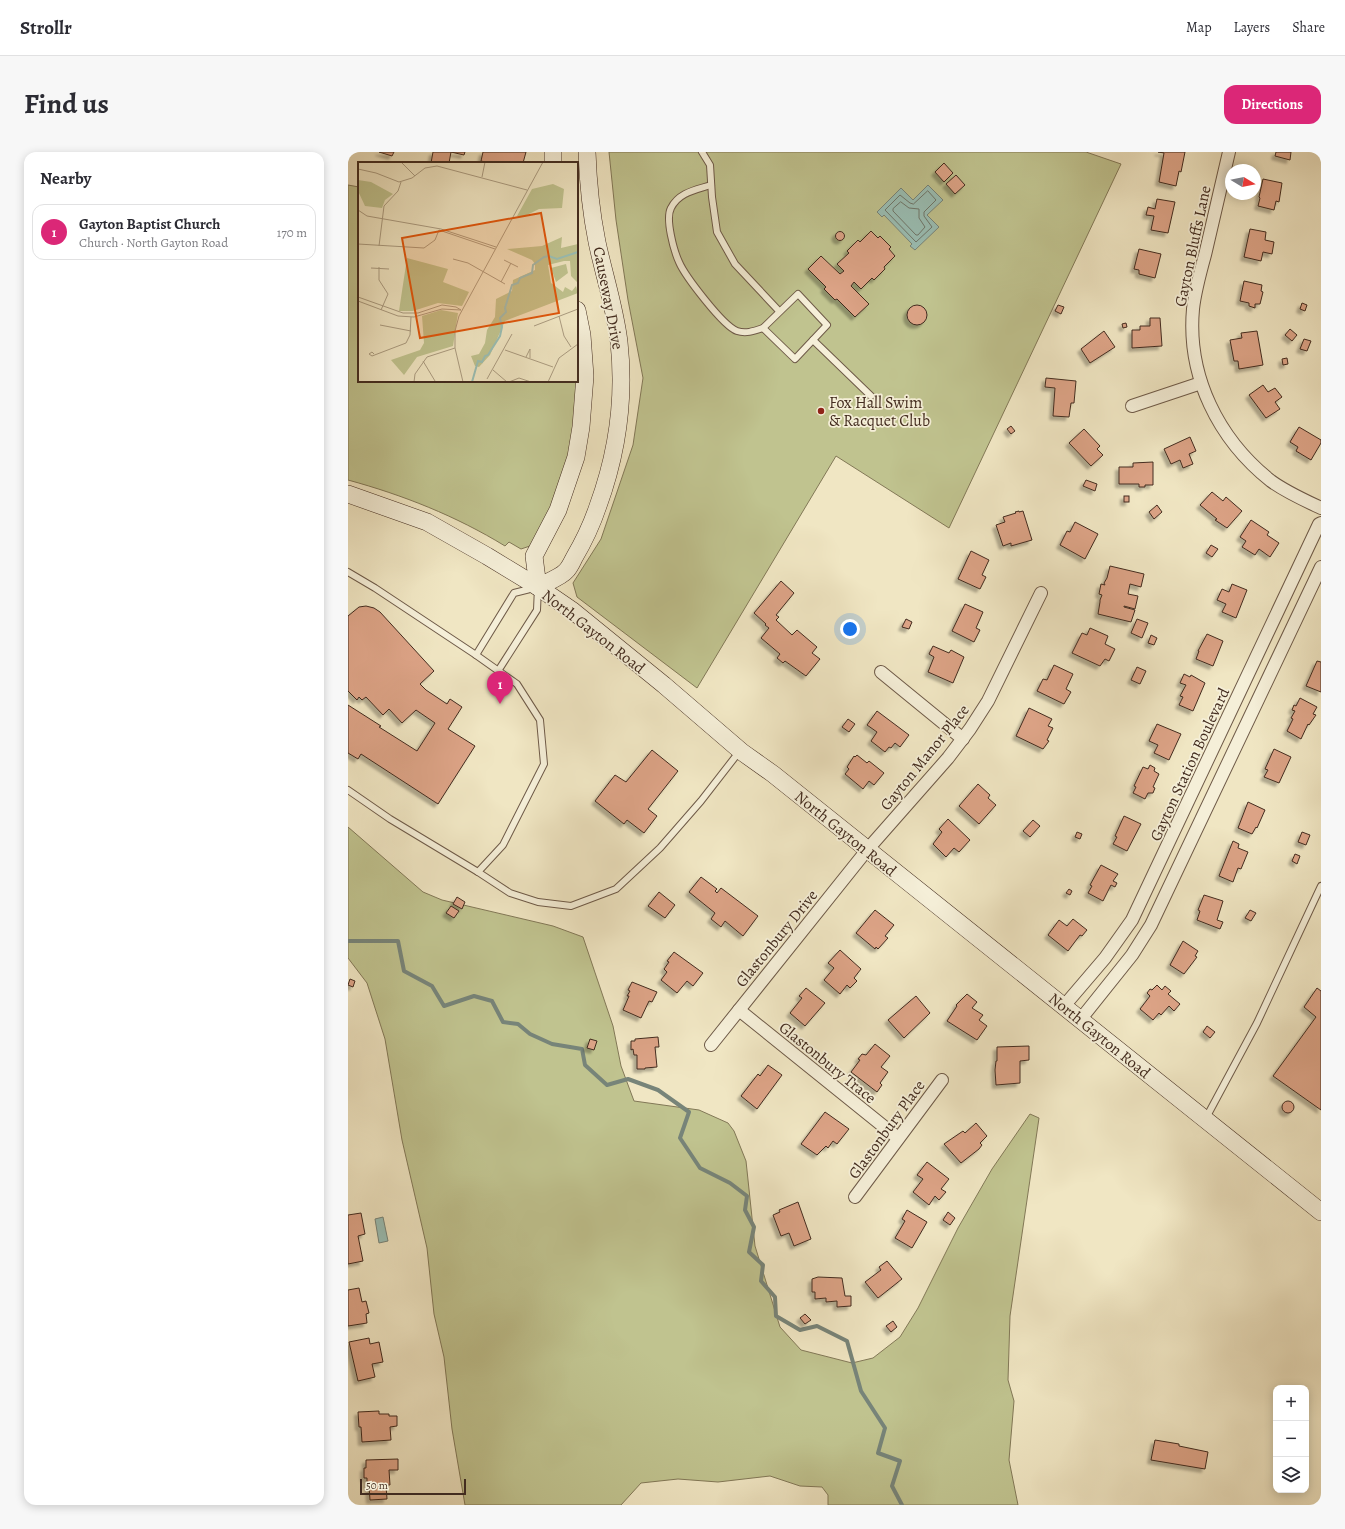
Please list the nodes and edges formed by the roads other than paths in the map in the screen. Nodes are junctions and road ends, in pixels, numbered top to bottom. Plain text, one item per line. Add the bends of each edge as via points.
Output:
1 (587, 152) edge
2 (702, 152) edge
3 (1229, 152) edge
4 (712, 185) junction
5 (779, 311) junction
6 (578, 315) edge
7 (763, 328) junction
8 (813, 340) junction
9 (1201, 383) junction
10 (871, 396) dead end
11 (1132, 406) dead end
12 (348, 494) edge
13 (1321, 508) edge
14 (1321, 522) edge
15 (1321, 567) edge
16 (348, 572) edge
17 (538, 587) junction
18 (1041, 593) dead end
19 (476, 655) junction
20 (498, 671) junction
21 (881, 672) dead end
22 (962, 739) junction
23 (740, 750) junction
24 (348, 790) edge
25 (867, 850) junction
26 (478, 872) junction
27 (1321, 886) edge
28 (1064, 1006) junction
29 (739, 1010) junction
30 (1080, 1020) junction
31 (711, 1045) dead end
32 (942, 1080) dead end
33 (1205, 1119) junction
34 (898, 1138) junction
35 (855, 1197) dead end
36 (1321, 1212) edge

1 - 17 street, Causeway Drive via 597,242 619,342 620,412 605,487 580,547 566,571
2 - 4 lane via 710,166
3 - 9 street, Gayton Bluffs Lane via 1194,304 1193,335
4 - 5 lane via 717,232 736,264
4 - 7 lane via 682,194 670,209 669,232 679,262 694,286 735,331 746,333
5 - 7 lane
5 - 8 lane via 798,294 827,325
6 - 17 street, Causeway Drive via 585,376 582,427 576,457 558,510 534,556
7 - 8 lane via 795,359
8 - 10 lane
9 - 11 street
9 - 13 street, Gayton Bluffs Lane via 1225,433 1246,459 1271,481
12 - 17 street, North Gayton Road via 427,522
14 - 28 street, Gayton Station Boulevard via 1132,920 1105,958
15 - 30 street via 1151,925 1132,955
16 - 19 lane
17 - 19 lane via 514,593
17 - 20 lane via 537,610
17 - 23 street, North Gayton Road via 579,616
18 - 22 street, Gayton Manor Place via 988,701
19 - 20 lane
20 - 26 lane via 517,684 540,720 544,764 503,845
21 - 22 street
22 - 25 street, Gayton Manor Place
23 - 25 street, North Gayton Road
23 - 26 lane via 701,801 660,848 616,889 571,906 538,902 510,893
24 - 26 lane via 390,819
25 - 28 street, North Gayton Road
25 - 29 street, Glastonbury Drive
27 - 33 lane via 1257,1023
28 - 30 street, North Gayton Road
29 - 31 street, Glastonbury Drive
29 - 34 street, Glastonbury Trace
30 - 33 street, North Gayton Road
32 - 34 street, Glastonbury Place
33 - 36 street, North Gayton Road
34 - 35 street, Glastonbury Place

